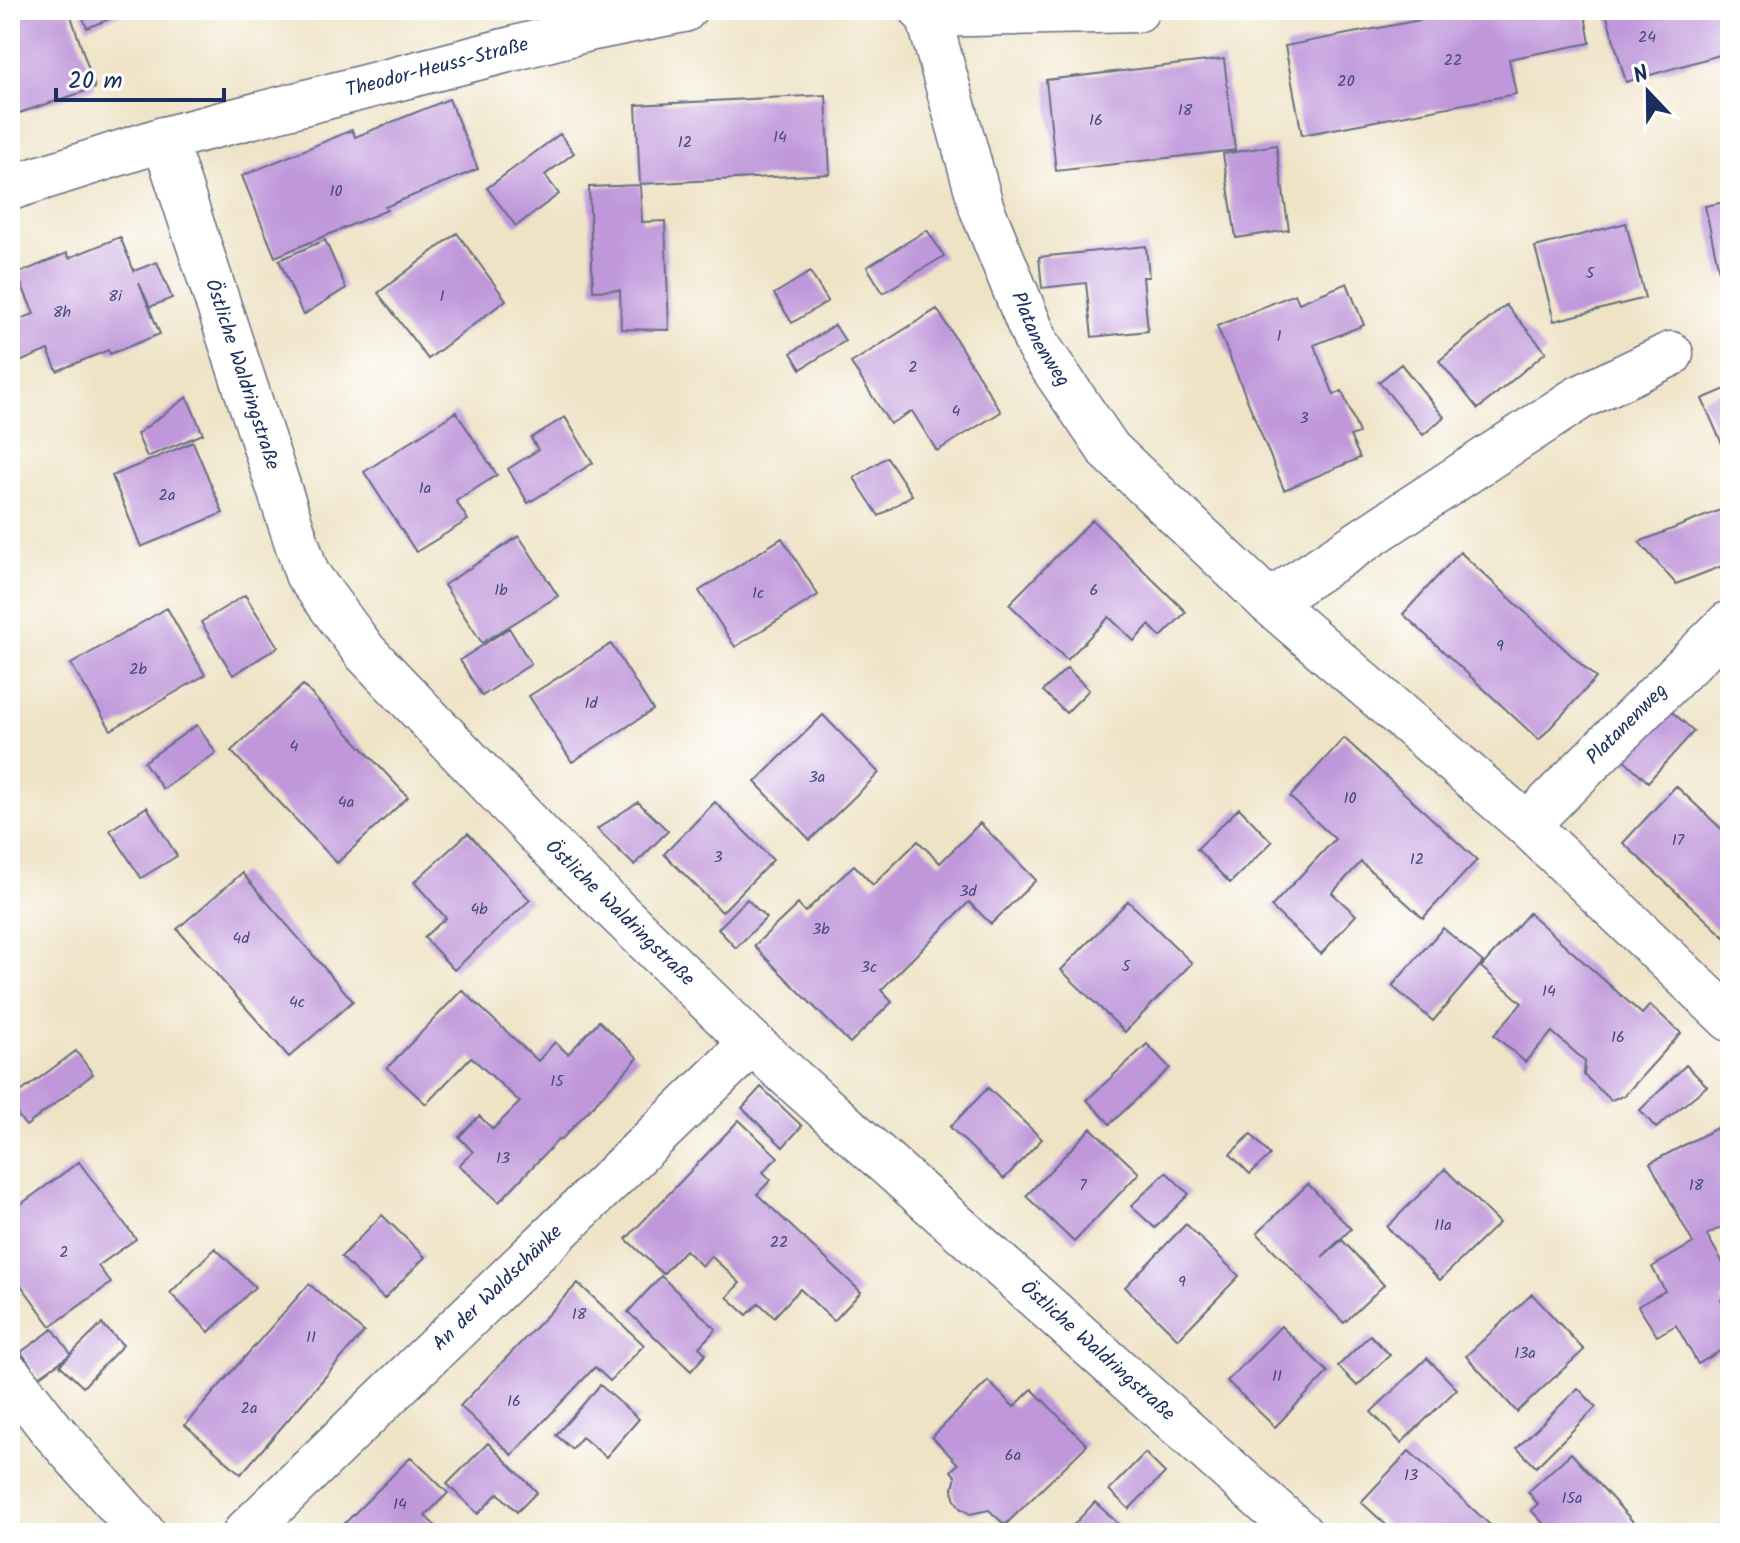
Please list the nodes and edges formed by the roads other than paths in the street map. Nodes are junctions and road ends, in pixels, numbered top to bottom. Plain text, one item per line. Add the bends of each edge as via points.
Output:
1 (684, 10) edge
2 (1137, 10) edge
3 (925, 12) edge
4 (588, 20) edge
5 (164, 139) junction
6 (10, 188) edge
7 (1671, 354) dead end
8 (1269, 602) junction
9 (1728, 624) edge
10 (1527, 825) junction
11 (1730, 1019) edge
12 (752, 1043) junction
13 (10, 1376) edge
14 (143, 1533) edge
15 (245, 1533) edge
16 (1300, 1533) edge

1 - 4 street, Theodor-Heuss-Straße
2 - 3 street
3 - 8 street, Platanenweg via 982,209 1038,346 1109,450
4 - 5 street, Theodor-Heuss-Straße
5 - 6 street, Theodor-Heuss-Straße
5 - 12 street, Östliche Waldringstraße via 307,574 365,652 549,845
7 - 8 street via 1579,398
8 - 10 street, Platanenweg
9 - 10 street, Platanenweg
10 - 11 street, Platanenweg
12 - 15 street, An der Waldschänke
12 - 16 street, Östliche Waldringstraße
13 - 14 street

